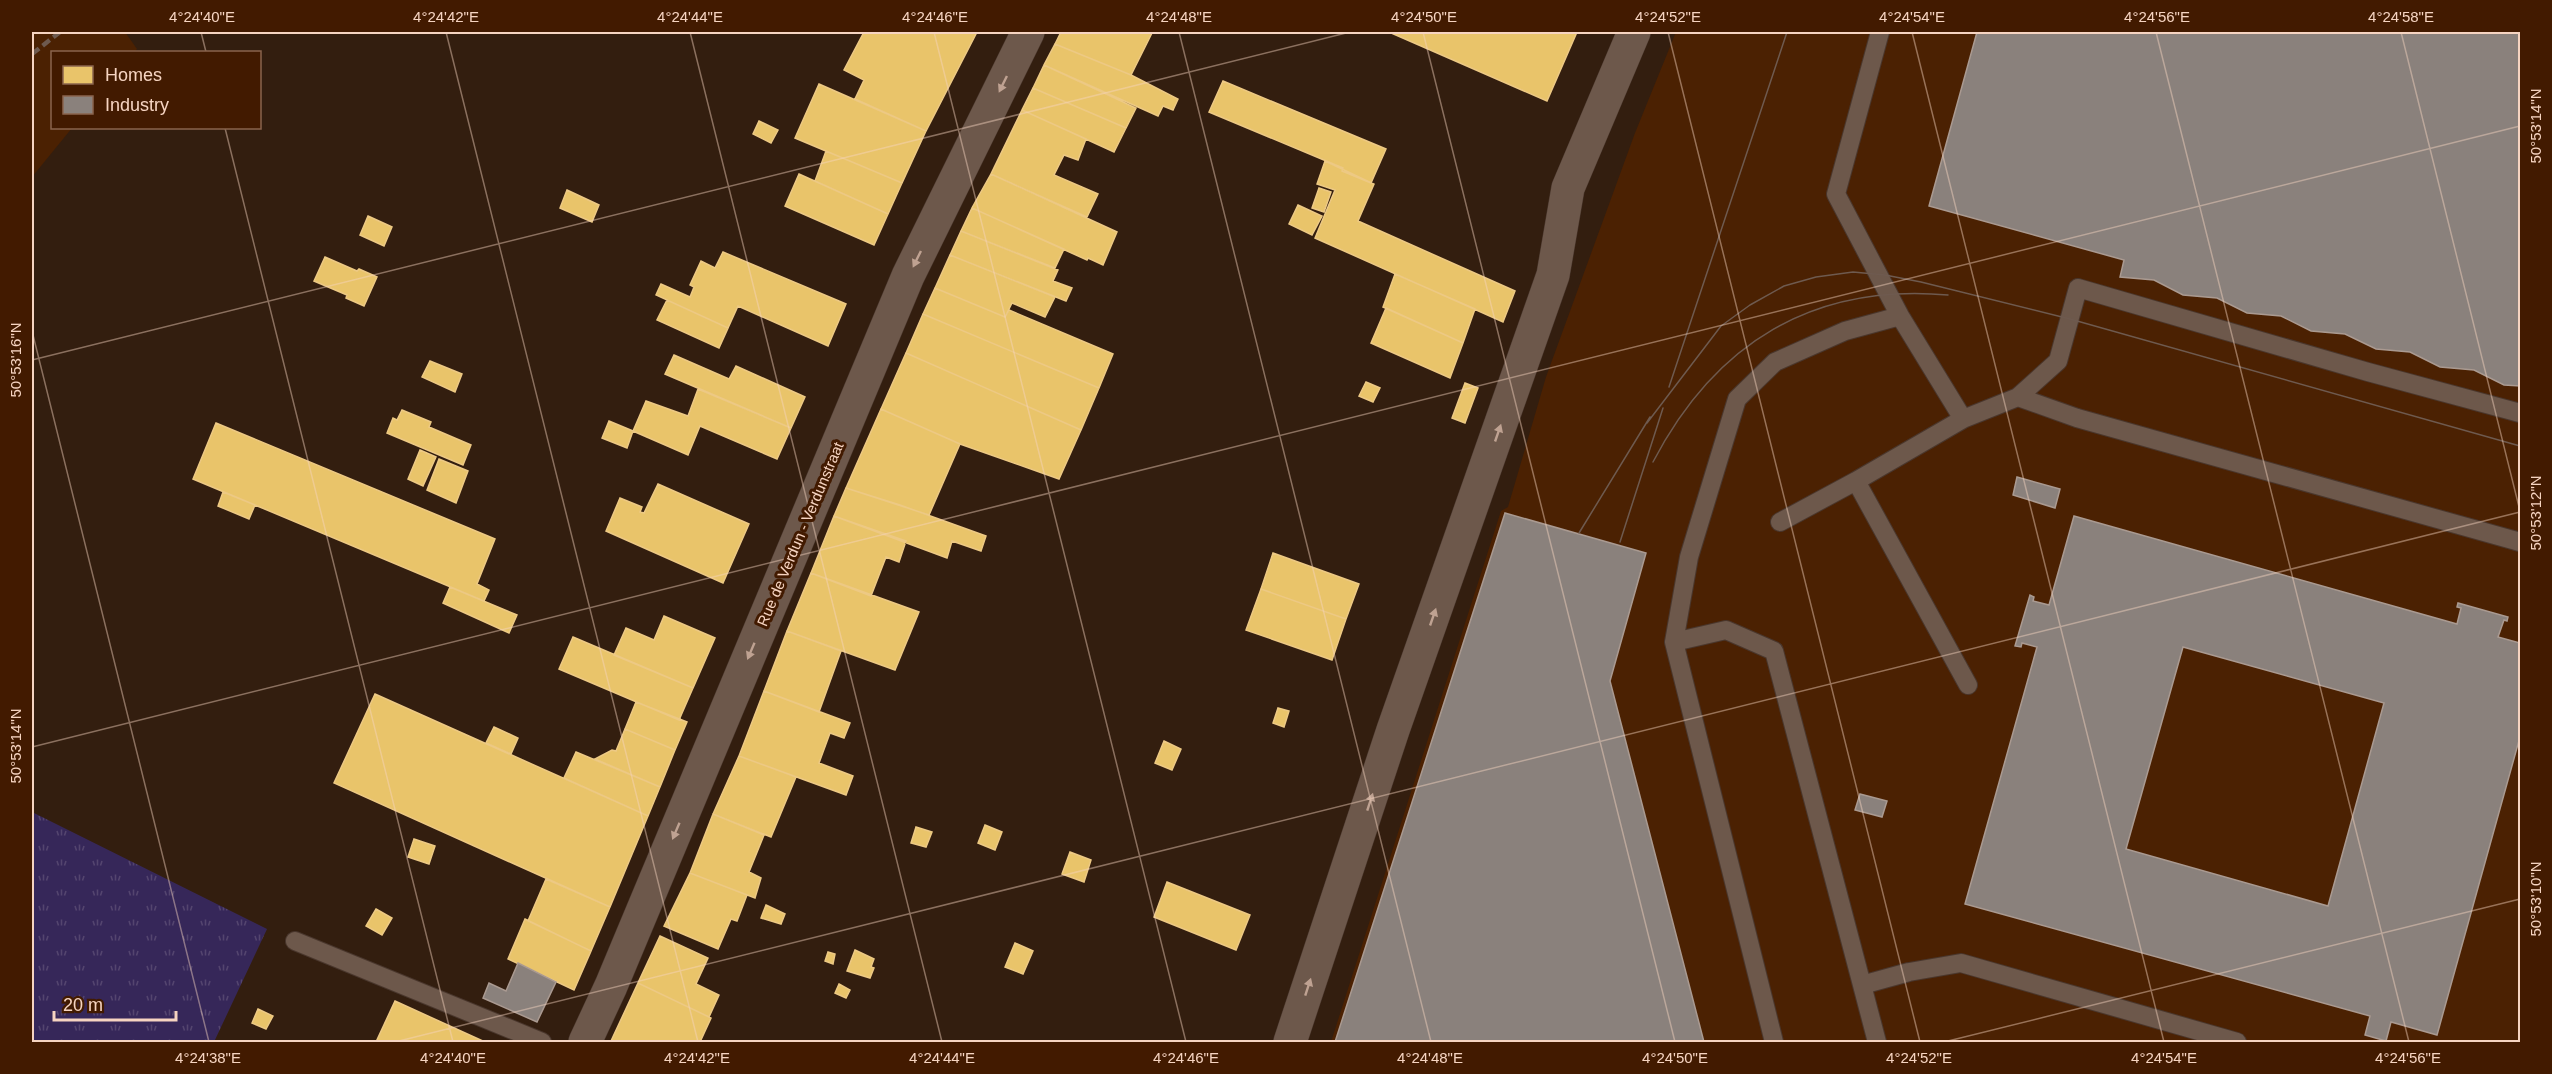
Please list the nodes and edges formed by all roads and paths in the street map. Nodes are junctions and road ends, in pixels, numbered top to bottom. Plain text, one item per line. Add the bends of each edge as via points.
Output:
1 (1028, 32) edge
2 (1634, 32) edge
3 (1880, 32) edge
4 (1900, 316) junction
5 (2019, 397) junction
6 (2520, 413) edge
7 (1964, 420) junction
8 (1856, 481) junction
9 (1780, 522) dead end
10 (2520, 542) edge
11 (1674, 642) junction
12 (1968, 685) dead end
13 (295, 940) dead end
14 (1862, 985) junction
15 (542, 1042) edge
16 (585, 1042) edge
17 (1290, 1042) edge
18 (1774, 1042) edge
19 (1877, 1042) edge
20 (2237, 1042) edge

1 -> 16 street, Rue de Verdun - Verdunstraat via 908,276
17 -> 2 street via 1393,730 1553,275 1568,188
3 - 4 lane via 1836,194
4 - 7 lane
4 - 11 lane via 1845,332 1775,362 1737,399 1689,557
5 - 6 lane via 2058,361 2078,288
5 - 7 lane
5 - 10 lane via 2077,418
7 - 8 lane
8 - 9 lane
8 - 12 lane
11 - 14 lane via 1725,630 1774,651
11 - 18 lane
13 - 15 lane
14 - 19 lane
14 - 20 lane via 1961,963

